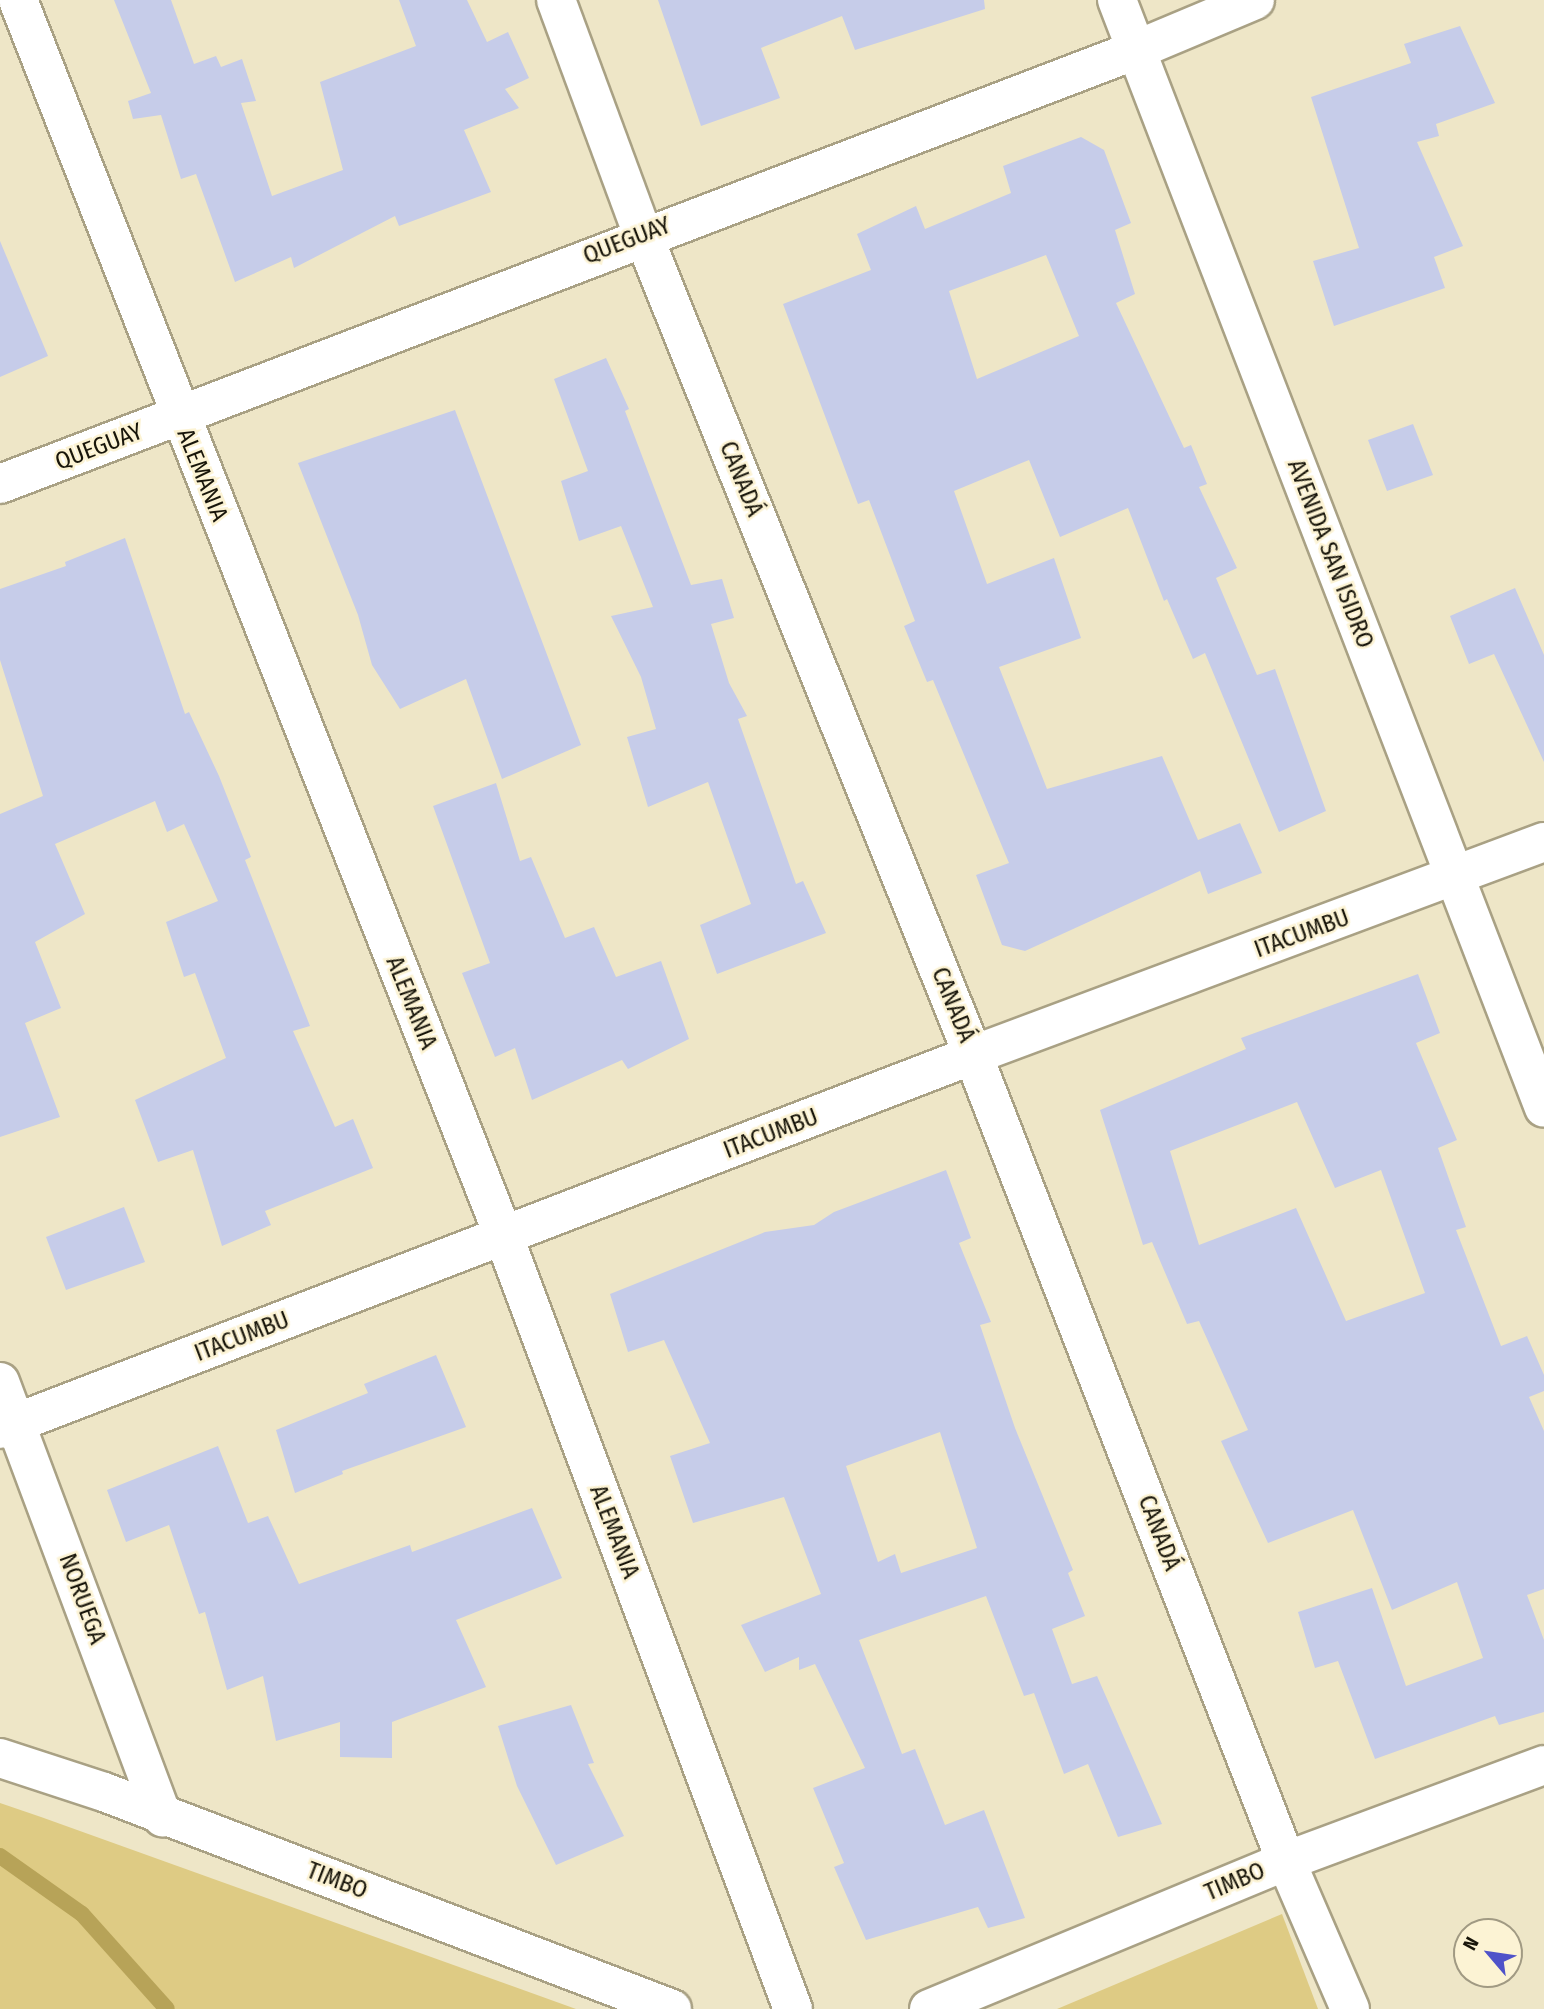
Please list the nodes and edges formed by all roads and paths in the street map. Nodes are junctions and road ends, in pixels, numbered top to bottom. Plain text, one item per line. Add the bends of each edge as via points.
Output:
1 (18, 0) edge
2 (556, 0) edge
3 (1116, 0) edge
4 (1255, 0) edge
5 (1136, 50) junction
6 (643, 235) junction
7 (178, 417) junction
8 (0, 484) edge
9 (1544, 842) edge
10 (1455, 877) junction
11 (974, 1055) junction
12 (1544, 1108) edge
13 (504, 1237) junction
14 (0, 1382) edge
15 (8, 1426) edge
16 (0, 1758) edge
17 (1544, 1765) edge
18 (163, 1817) junction
19 (1286, 1861) junction
20 (672, 2009) edge
21 (793, 2009) edge
22 (929, 2009) edge
23 (1350, 2009) edge

1 - 7 street, ALEMANIA
2 - 6 street, CANADÁ
3 - 5 street, AVENIDA SAN ISIDRO
4 - 5 street, QUEGUAY
5 - 6 street, QUEGUAY
5 - 10 street, AVENIDA SAN ISIDRO
6 - 7 street, QUEGUAY
6 - 11 street, CANADÁ
7 - 8 street, QUEGUAY
7 - 13 street, ALEMANIA
9 - 10 street, ITACUMBU
10 - 11 street, ITACUMBU
10 - 12 street, AVENIDA SAN ISIDRO
11 - 13 street, ITACUMBU
11 - 19 street, CANADÁ
13 - 15 street, ITACUMBU
13 - 21 street, ALEMANIA
14 - 15 street, NORUEGA
15 - 18 street, NORUEGA
16 - 18 street, TIMBO
17 - 19 street, TIMBO
18 - 20 street, TIMBO
19 - 22 street, TIMBO
19 - 23 street, CANADÁ

